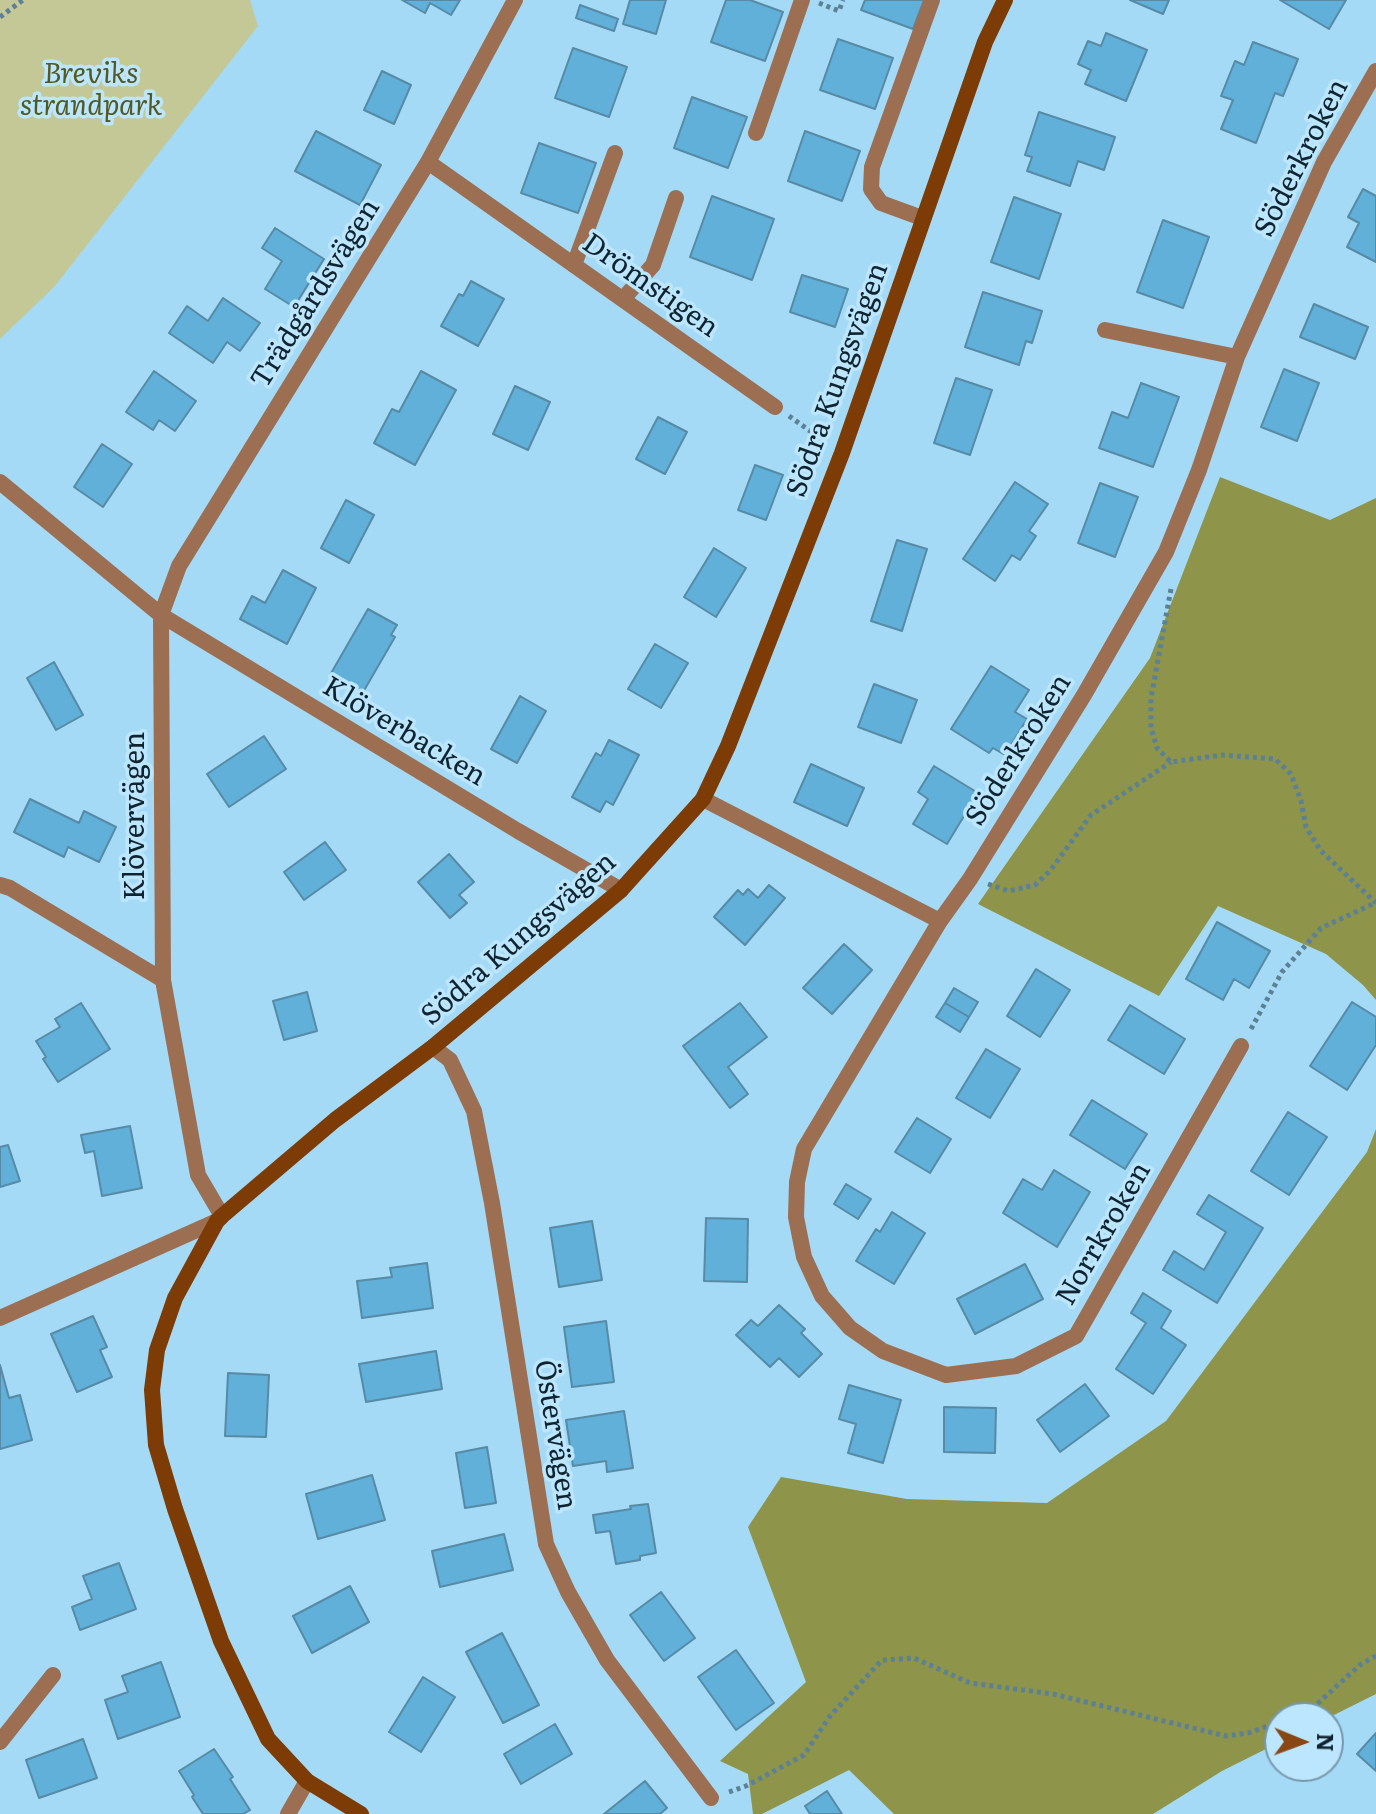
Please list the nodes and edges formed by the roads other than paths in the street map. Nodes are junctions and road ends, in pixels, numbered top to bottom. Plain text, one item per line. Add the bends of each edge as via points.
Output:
1 (515, 0) edge
2 (802, 0) edge
3 (932, 0) edge
4 (1005, 0) edge
5 (1376, 71) edge
6 (756, 133) dead end
7 (615, 153) dead end
8 (428, 162) junction
9 (676, 198) dead end
10 (922, 218) junction
11 (574, 265) junction
12 (623, 299) junction
13 (1105, 330) dead end
14 (1237, 357) junction
15 (775, 407) road end
16 (0, 482) edge
17 (161, 615) junction
18 (703, 799) junction
19 (0, 885) edge
20 (621, 890) junction
21 (940, 921) junction
22 (163, 980) junction
23 (1241, 1046) road end
24 (433, 1047) junction
25 (220, 1218) junction
26 (0, 1318) edge
27 (53, 1675) dead end
28 (0, 1742) edge
29 (307, 1781) junction
30 (711, 1798) dead end
31 (288, 1814) edge
32 (361, 1814) edge

1 - 8 street, Trädgårdsvägen
2 - 6 street
3 - 10 street via 872,167 871,189 881,203
4 - 10 street, Södra Kungsvägen
5 - 14 street, Söderkroken via 1324,162
7 - 11 street
8 - 11 street, Drömstigen
8 - 17 street, Trädgårdsvägen via 179,566
9 - 12 street via 653,265
10 - 18 street, Södra Kungsvägen via 842,453
11 - 12 street, Drömstigen
12 - 15 street, Drömstigen
13 - 14 street
14 - 21 street, Söderkroken via 1166,552 1084,695
16 - 17 street
17 - 20 street, Klöverbacken
17 - 22 street, Klövervägen
18 - 20 street, Södra Kungsvägen
18 - 21 street
19 - 22 street
20 - 24 street, Södra Kungsvägen
21 - 23 street, Norrkroken via 804,1149 797,1182 796,1217 804,1257 822,1296 850,1328 883,1351 946,1375 1016,1366 1076,1336
22 - 25 street, Klövervägen via 198,1175
24 - 25 street, Södra Kungsvägen via 335,1120
24 - 30 street, Östervägen via 450,1060 474,1111 546,1544 607,1660
25 - 26 street
25 - 29 street, Södra Kungsvägen via 175,1298 157,1350 152,1390 156,1445 221,1641 268,1739
27 - 28 street
29 - 31 street
29 - 32 street, Södra Kungsvägen

